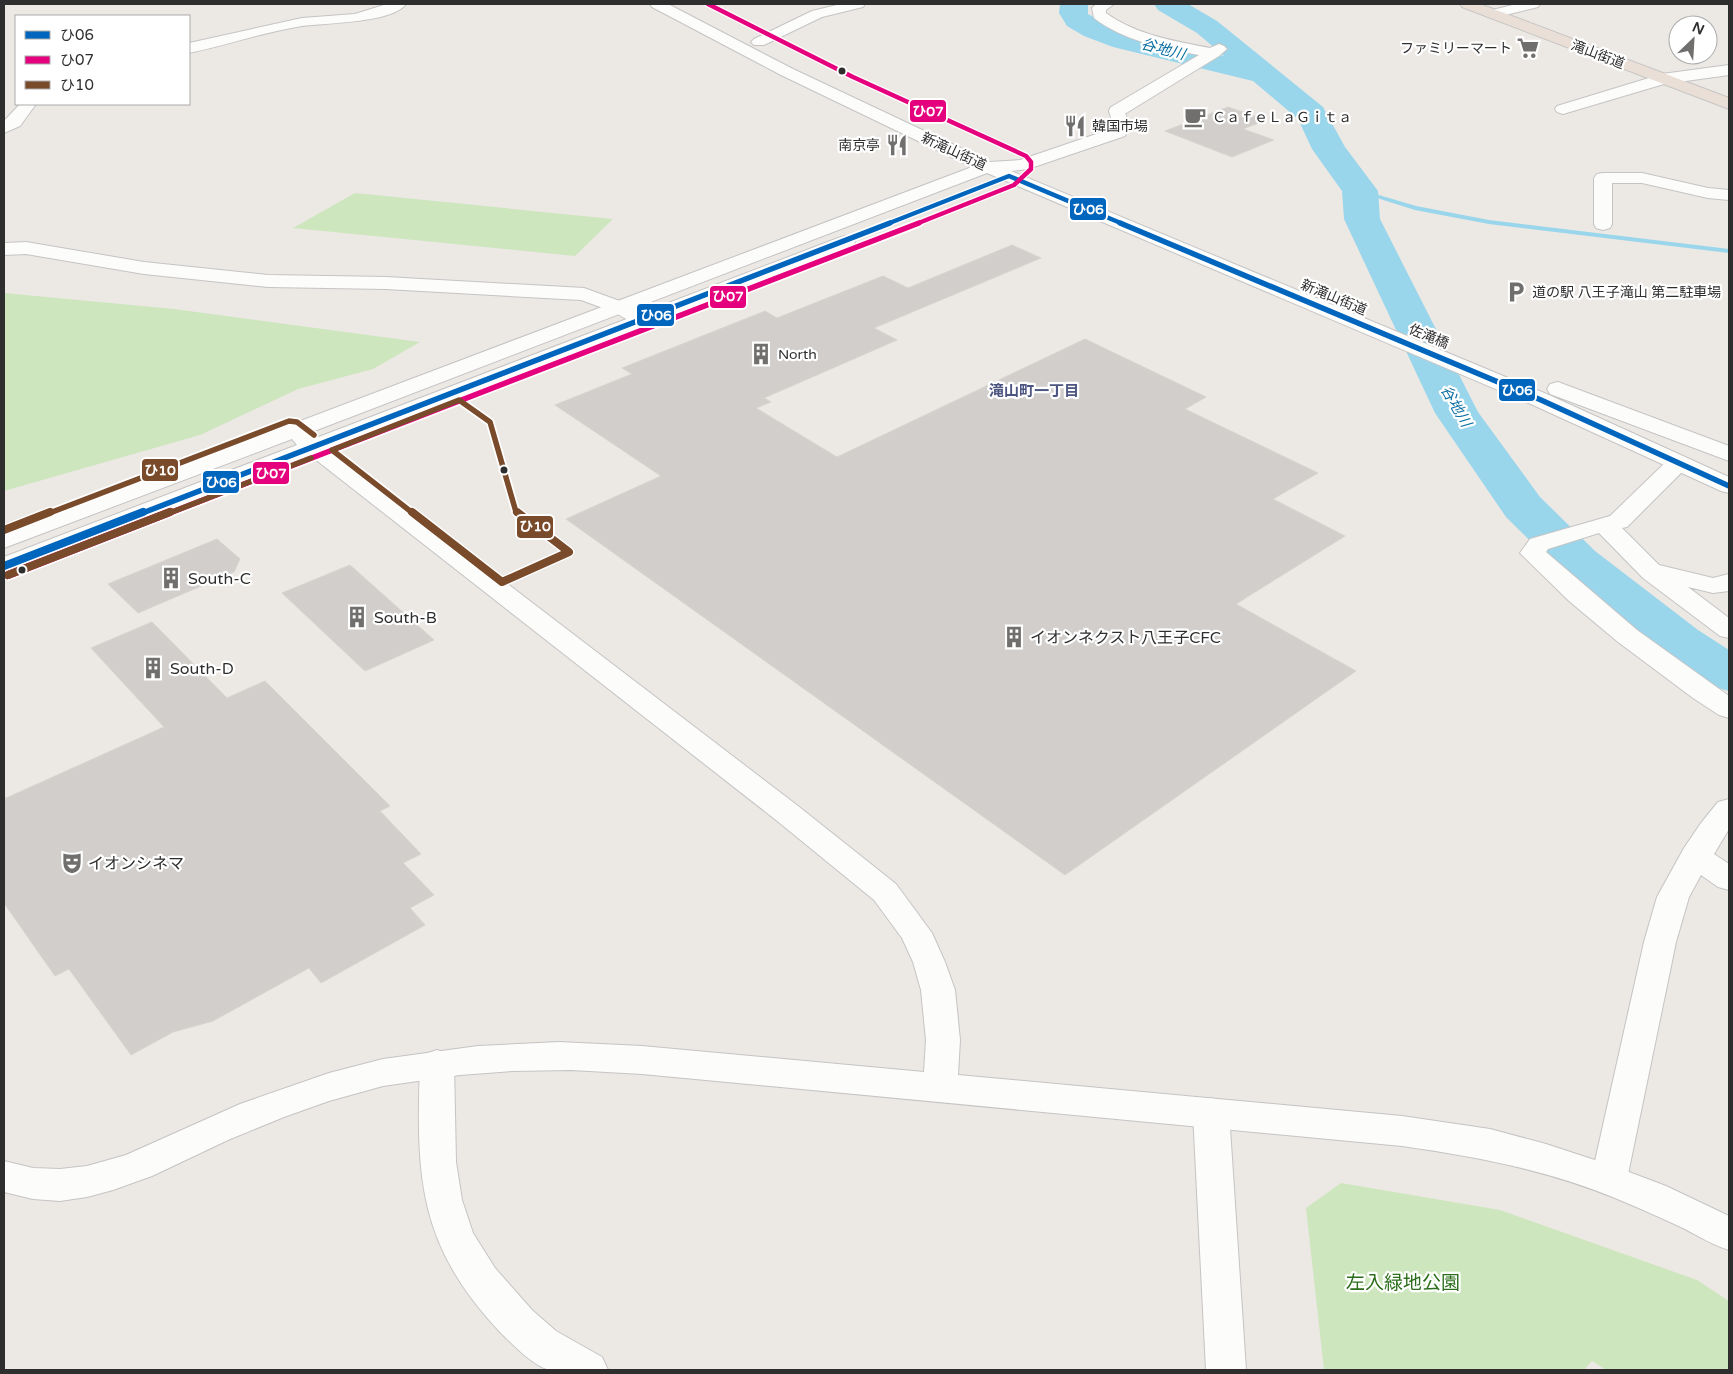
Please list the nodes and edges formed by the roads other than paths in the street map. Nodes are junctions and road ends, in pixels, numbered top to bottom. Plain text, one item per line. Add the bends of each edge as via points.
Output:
1 (399, 4) edge
2 (657, 4) edge
3 (686, 4) edge
4 (858, 4) edge
5 (1107, 4) edge
6 (1467, 4) edge
7 (1533, 4) edge
8 (1493, 14) junction
9 (759, 42) junction
10 (190, 48) edge
11 (1729, 70) edge
12 (1662, 79) junction
13 (1729, 104) edge
14 (27, 105) edge
15 (1563, 109) dead end
16 (4, 128) edge
17 (987, 167) junction
18 (1016, 170) junction
19 (1729, 195) edge
20 (1603, 224) dead end
21 (4, 249) edge
22 (621, 308) junction
23 (1381, 316) joint
24 (642, 320) junction
25 (1397, 339) joint
26 (303, 439) junction
27 (1729, 454) edge
28 (1678, 463) junction
29 (1729, 486) edge
30 (1601, 526) junction
31 (4, 541) edge
32 (4, 566) edge
33 (1652, 573) junction
34 (1729, 582) edge
35 (1729, 630) edge
36 (1729, 709) edge
37 (1729, 810) edge
38 (1695, 856) junction
39 (1729, 879) edge
40 (437, 1064) junction
41 (940, 1088) junction
42 (1211, 1113) junction
43 (4, 1177) edge
44 (1609, 1179) junction
45 (1729, 1234) edge
46 (588, 1370) edge
47 (1226, 1370) edge

1 - 10 street via 356,18 302,22
2 - 17 street, 新滝山街道 via 787,72
3 - 9 street, 新滝山街道
4 - 9 street via 817,14
5 - 18 street via 1099,8 1099,15 1108,23 1128,32 1214,53 1117,111 1121,124 1119,132
6 - 8 highway, 滝山街道
7 - 8 street
8 - 12 highway, 滝山街道
9 - 18 street, 新滝山街道
11 - 12 street
12 - 13 highway, 滝山街道
12 - 15 street
14 - 16 street via 14,122
17 - 18 street, 新滝山街道
17 - 22 street
18 - 23 street, 新滝山街道
18 - 24 street
18 - 25 street, 新滝山街道
19 - 20 street via 1642,178 1603,178
21 - 22 street via 26,248 144,268 277,281 386,283 584,294
22 - 24 street
22 - 26 street
23 - 27 street, 佐滝橋 via 1552,387
24 - 26 street
25 - 28 street, 佐滝橋
26 - 31 street
26 - 32 street
26 - 41 street via 886,892 916,933 938,990 943,1040
28 - 29 street
28 - 30 street via 1618,522
30 - 33 street
30 - 36 street via 1539,544 1532,554 1605,618
33 - 34 street via 1672,573 1709,586
33 - 35 street
37 - 38 street
38 - 39 street
38 - 44 street via 1673,897 1660,942
40 - 41 street via 567,1056
40 - 43 street via 369,1075 286,1100 116,1175 83,1183 44,1185
40 - 46 street via 436,1120 441,1193 462,1250 478,1278 508,1313 542,1344
41 - 42 street
42 - 44 street via 1402,1131 1469,1141 1518,1151
42 - 47 street
44 - 45 street

